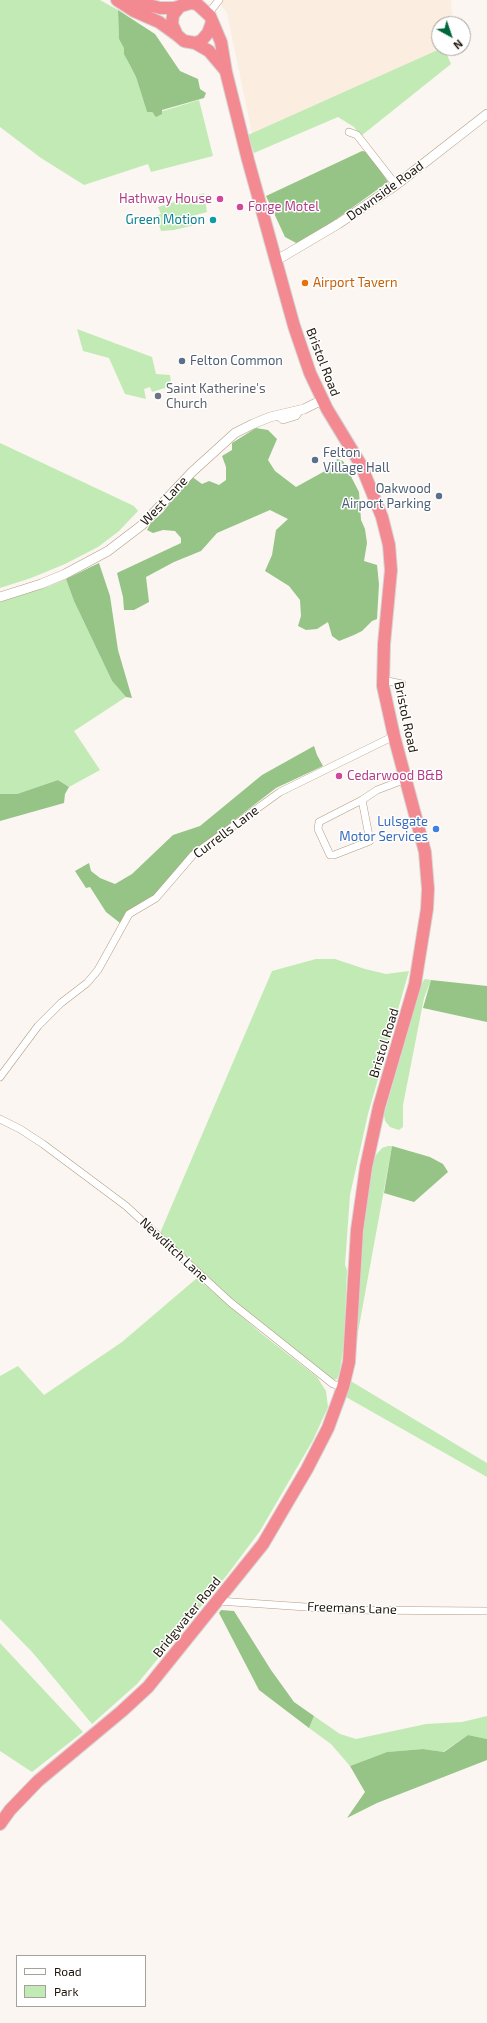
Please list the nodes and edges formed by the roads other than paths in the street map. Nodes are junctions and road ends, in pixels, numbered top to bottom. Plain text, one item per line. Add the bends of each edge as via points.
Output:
1 (117, 0) edge
2 (129, 0) edge
3 (219, 0) edge
4 (189, 3) edge
5 (211, 19) junction
6 (177, 35) junction
7 (195, 43) junction
8 (225, 70) junction
9 (487, 114) edge
10 (349, 132) dead end
11 (396, 185) junction
12 (277, 260) junction
13 (322, 400) junction
14 (0, 596) edge
15 (383, 680) junction
16 (402, 684) dead end
17 (394, 736) junction
18 (406, 779) junction
19 (362, 800) junction
20 (0, 1077) edge
21 (0, 1119) edge
22 (343, 1387) junction
23 (218, 1601) junction
24 (487, 1611) edge
25 (0, 1824) edge

1 - 6 highway via 159,22
2 - 4 highway via 160,8
3 - 5 street via 212,9
4 - 5 highway via 201,6
4 - 6 highway via 176,10 172,20
5 - 7 highway via 211,28 206,37
5 - 8 highway, Bristol Road via 221,42
6 - 7 highway via 184,41
7 - 8 highway, Bristol Road via 212,54
8 - 12 highway, Bristol Road
9 - 11 street, Downside Road
10 - 11 street via 357,135
11 - 12 street, Downside Road via 338,224
12 - 13 highway, Bristol Road via 294,326 311,377
13 - 14 street, West Lane via 300,410 253,424 223,442 142,525 108,551 65,574
13 - 15 highway, Bristol Road via 361,465 382,517 389,545 391,570
15 - 16 street
15 - 17 highway, Bristol Road
17 - 18 highway, Bristol Road
17 - 20 street, Currells Lane via 280,792 193,854 156,898 129,914 98,970 38,1026
18 - 19 street via 377,790
18 - 22 highway, Bristol Road via 425,852 428,909 412,998 379,1107 366,1167 357,1230 348,1362
19 - 19 street via 319,822 318,828 330,855 370,842
21 - 22 street, Newditch Lane via 43,1144 120,1201 230,1302 333,1384
22 - 23 highway, Bridgwater Road via 328,1428 263,1544
23 - 24 street, Freemans Lane via 350,1610
23 - 25 highway, Bridgwater Road via 148,1687 38,1781

